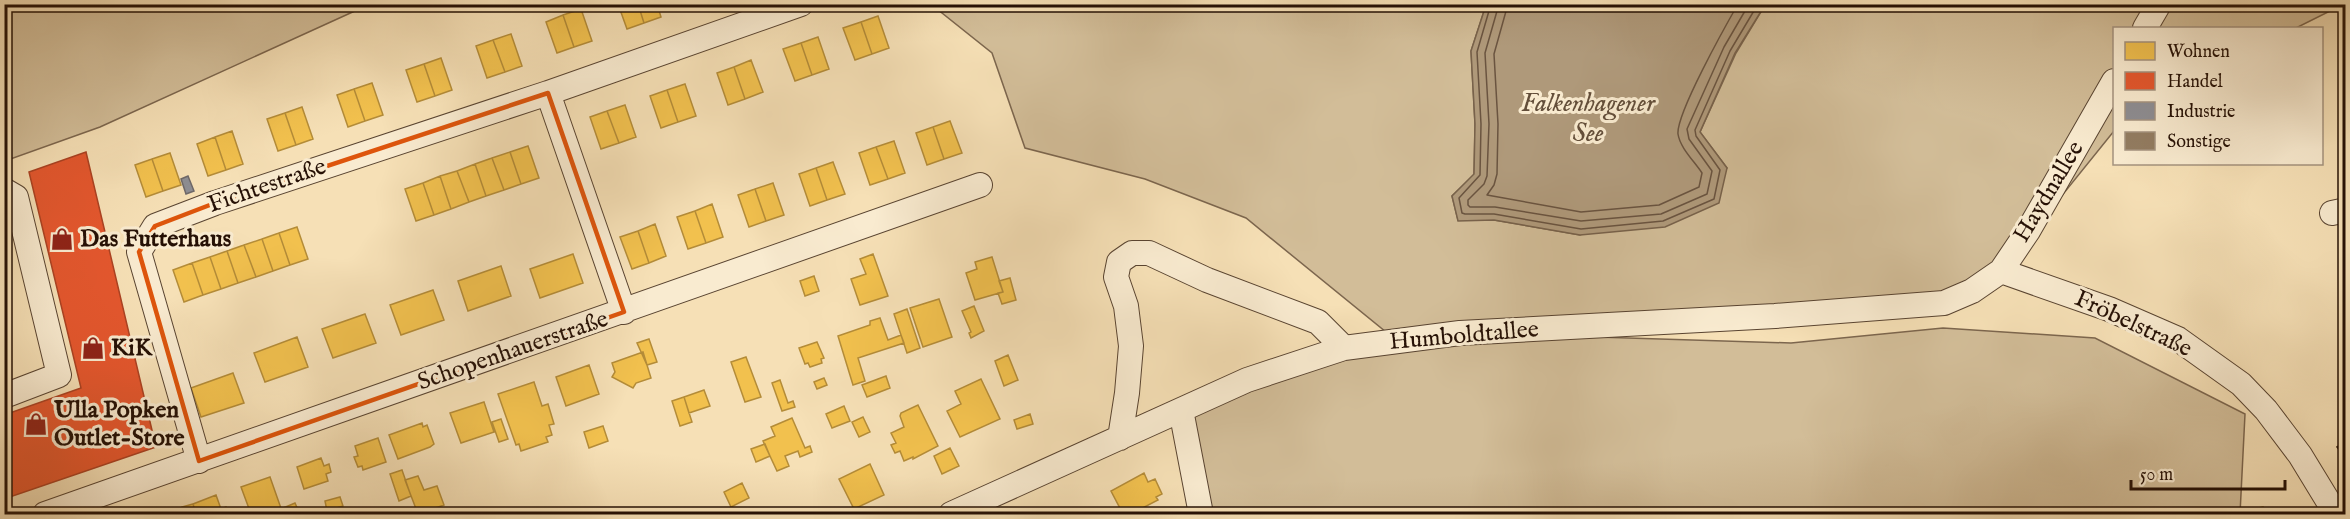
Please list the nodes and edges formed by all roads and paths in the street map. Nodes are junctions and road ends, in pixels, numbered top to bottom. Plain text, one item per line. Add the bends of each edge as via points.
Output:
1 (801, 4) edge
2 (2159, 4) edge
3 (2146, 27) edge
4 (2113, 84) edge
5 (548, 93) junction
6 (980, 185) dead end
7 (4, 190) edge
8 (2001, 271) junction
9 (624, 312) junction
10 (1344, 348) junction
11 (4, 396) edge
12 (1181, 410) junction
13 (1120, 438) junction
14 (199, 461) junction
15 (45, 514) edge
16 (951, 514) edge
17 (1201, 514) edge
18 (2336, 514) edge

1 - 5 street, Fichtestraße
2 - 3 street
4 - 8 street, Haydnallee
5 - 9 street
5 - 14 street, Fichtestraße via 155,226 139,252
6 - 9 street, Schopenhauerstraße
7 - 11 street via 16,197 59,375
8 - 10 street, Humboldtallee via 1972,291 1944,303 1460,333
8 - 18 street, Fröbelstraße via 2109,309 2178,339 2241,384 2300,455
9 - 14 street, Schopenhauerstraße
10 - 12 street, Humboldtallee via 1247,380
10 - 13 street via 1318,322 1208,280 1149,252 1132,253 1119,262 1116,277 1126,306 1131,346
12 - 13 street, Humboldtallee
12 - 17 street
13 - 16 street, Humboldtallee
14 - 15 street, Schopenhauerstraße

